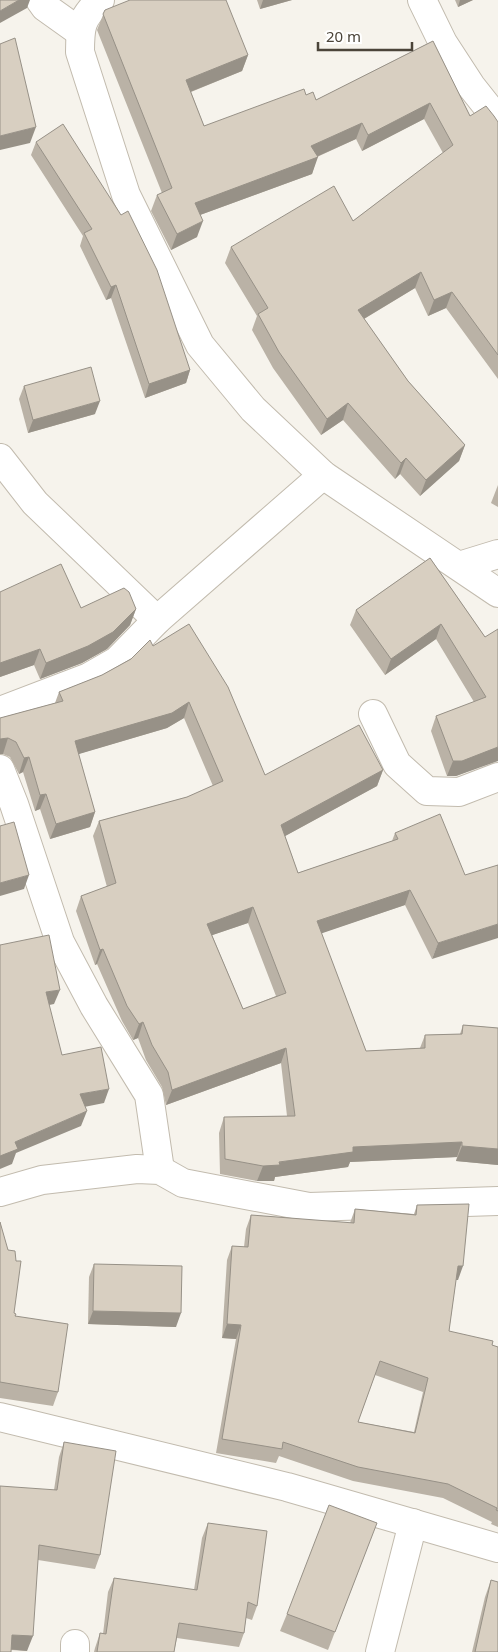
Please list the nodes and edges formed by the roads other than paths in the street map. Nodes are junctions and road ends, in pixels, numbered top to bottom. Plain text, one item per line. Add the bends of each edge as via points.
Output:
1 (40, 0) edge
2 (100, 0) edge
3 (422, 0) edge
4 (80, 32) junction
5 (498, 120) edge
6 (0, 458) edge
7 (323, 475) junction
8 (498, 554) edge
9 (459, 566) junction
10 (498, 592) edge
11 (157, 620) junction
12 (0, 711) edge
13 (373, 714) dead end
14 (0, 769) edge
15 (498, 777) edge
16 (160, 1170) junction
17 (0, 1192) edge
18 (498, 1201) edge
19 (0, 1417) edge
20 (413, 1523) junction
21 (498, 1548) edge
22 (380, 1652) edge

1 - 4 street
2 - 4 street via 86,14
3 - 5 street via 443,43
4 - 7 street via 80,52 126,195 200,345 253,409
6 - 11 street via 35,503
7 - 9 street
7 - 11 street
8 - 9 street
9 - 10 street
11 - 12 street via 117,662 89,677
13 - 15 street via 397,764 427,792 459,792
14 - 16 street via 60,942 94,1006 149,1094
16 - 17 street via 137,1169 42,1180
16 - 18 street via 183,1183 309,1207
19 - 20 street via 287,1487
20 - 21 street
20 - 22 street

